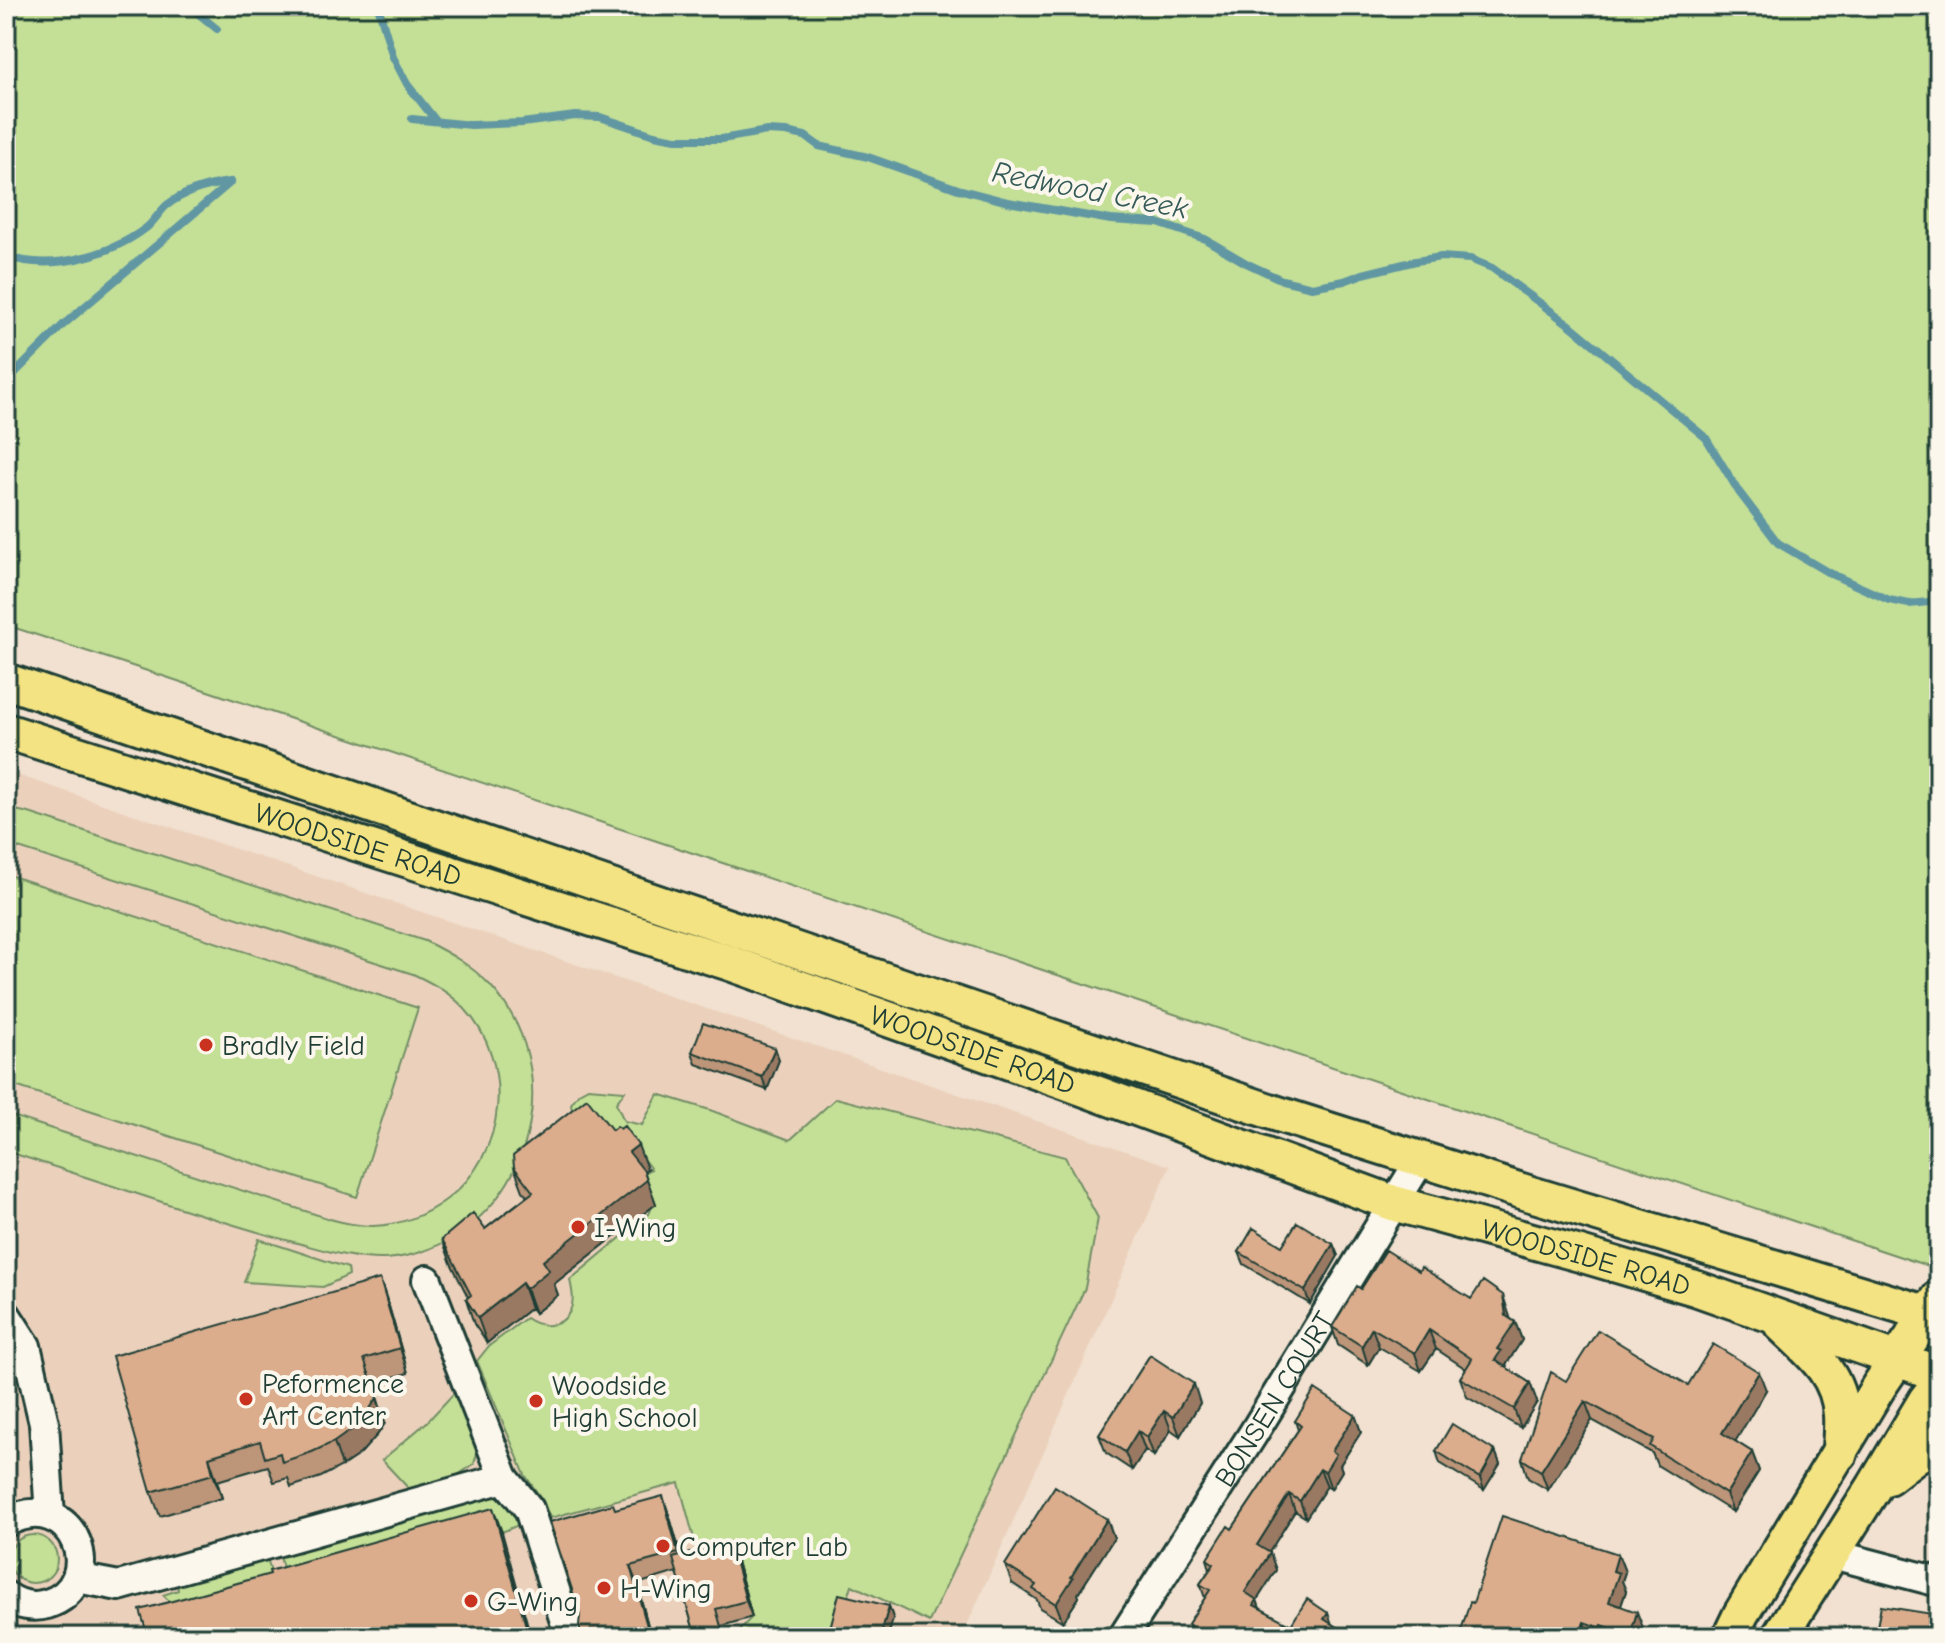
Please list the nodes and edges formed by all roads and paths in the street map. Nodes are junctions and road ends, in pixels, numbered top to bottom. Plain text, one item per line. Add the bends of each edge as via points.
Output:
1 (6, 681) edge
2 (6, 731) edge
3 (1421, 1159) junction
4 (1393, 1203) junction
5 (427, 1280) dead end
6 (1935, 1310) edge
7 (6, 1315) edge
8 (1773, 1316) junction
9 (1898, 1360) junction
10 (1939, 1374) edge
11 (1939, 1383) edge
12 (1939, 1441) edge
13 (1839, 1453) junction
14 (504, 1478) junction
15 (1874, 1487) junction
16 (50, 1516) junction
17 (6, 1522) edge
18 (1832, 1554) junction
19 (77, 1578) junction
20 (1939, 1582) edge
21 (13, 1605) edge
22 (570, 1637) edge
23 (1123, 1637) edge
24 (1730, 1637) edge
25 (1779, 1637) edge

1 - 3 main road, WOODSIDE ROAD
2 - 4 main road, WOODSIDE ROAD via 727,962
3 - 4 street, BONSEN COURT
3 - 6 main road, WOODSIDE ROAD
4 - 8 main road, WOODSIDE ROAD via 1695,1288
4 - 23 street, BONSEN COURT
5 - 14 street
6 - 9 main road
7 - 16 street via 26,1346 44,1423
8 - 9 main road, WOODSIDE ROAD
8 - 13 main road via 1835,1385 1841,1414
9 - 10 main road, WOODSIDE ROAD
9 - 13 main road
11 - 15 main road
12 - 15 main road
13 - 24 main road
14 - 19 street via 119,1586
14 - 22 street via 529,1509
15 - 18 main road
16 - 17 street via 20,1515
16 - 19 street via 73,1534 79,1548
18 - 20 street
18 - 25 main road
19 - 21 street via 57,1600

